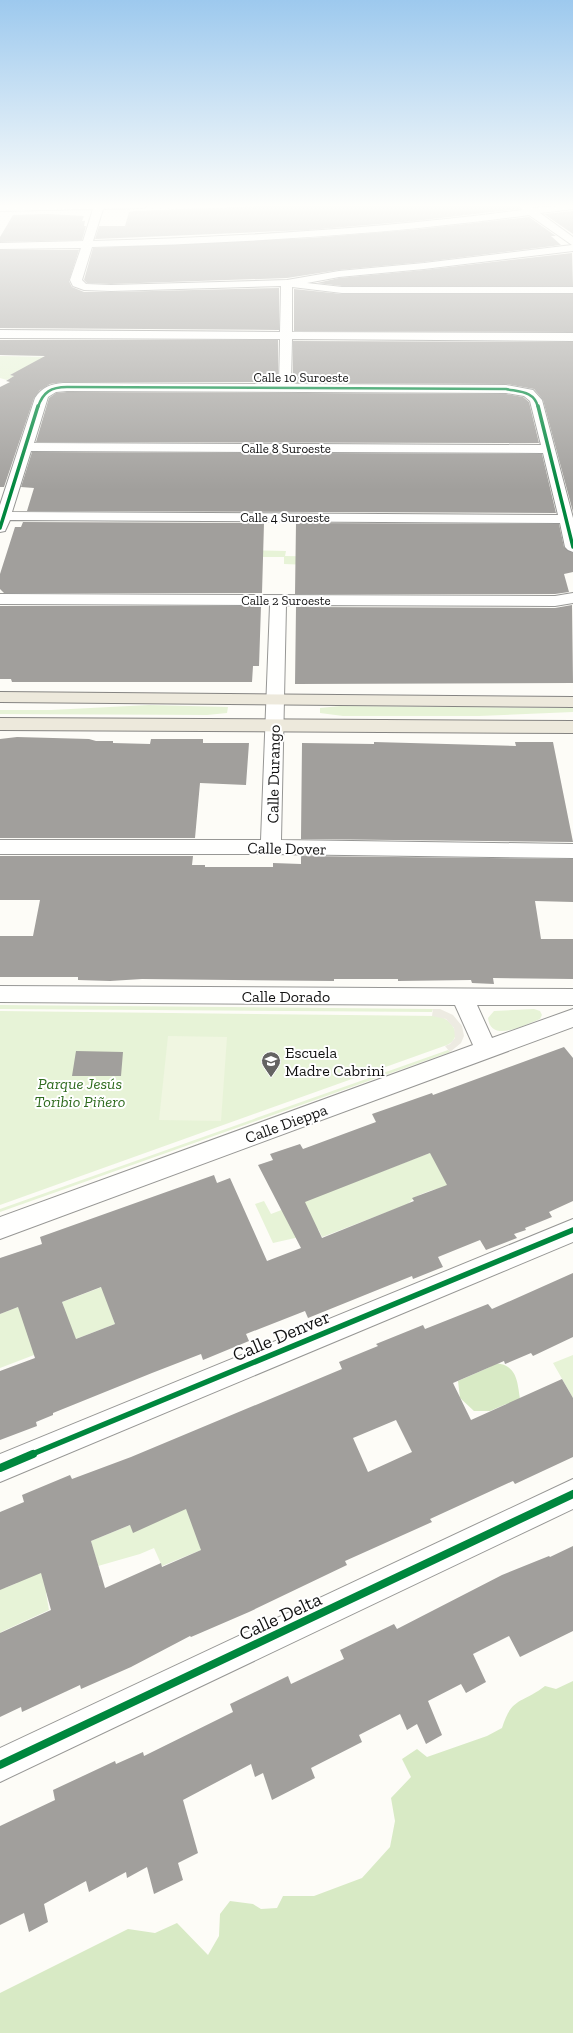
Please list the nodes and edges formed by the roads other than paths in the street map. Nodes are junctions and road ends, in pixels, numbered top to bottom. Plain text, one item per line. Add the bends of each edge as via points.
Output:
1 (287, 300) edge
2 (0, 334) edge
3 (286, 335) junction
4 (573, 337) edge
5 (285, 388) junction
6 (25, 447) junction
7 (547, 450) junction
8 (0, 480) edge
9 (15, 480) junction
10 (556, 483) junction
11 (573, 483) edge
12 (566, 519) junction
13 (2, 522) edge
14 (573, 547) edge
15 (572, 598) edge
16 (0, 599) edge
17 (278, 600) junction
18 (0, 697) edge
19 (275, 700) junction
20 (573, 702) edge
21 (0, 724) edge
22 (274, 726) junction
23 (573, 728) edge
24 (0, 847) edge
25 (271, 848) junction
26 (573, 852) edge
27 (0, 994) edge
28 (463, 997) junction
29 (573, 997) edge
30 (573, 1018) edge
31 (486, 1049) junction
32 (0, 1228) edge
33 (573, 1230) edge
34 (0, 1468) edge
35 (573, 1494) edge
36 (0, 1765) edge

1 - 3 street
2 - 3 street
3 - 4 street
3 - 5 street
5 - 6 street, Calle 10 Suroeste via 51,389 43,393
5 - 7 street, Calle 10 Suroeste via 522,391 536,400
6 - 7 street, Calle 8 Suroeste
6 - 9 street
7 - 10 street
8 - 9 street
9 - 13 street
10 - 11 street
10 - 12 street
12 - 13 street, Calle 4 Suroeste
12 - 14 street
15 - 17 street, Calle 2 Suroeste via 555,601
16 - 17 street, Calle 2 Suroeste
17 - 19 street, Calle Durango
18 - 19 main road
19 - 20 main road
19 - 22 street, Calle Durango
21 - 22 main road
22 - 23 main road
22 - 25 street, Calle Durango
24 - 25 street, Calle Dover
25 - 26 street, Calle Dover
27 - 28 street, Calle Dorado
28 - 29 street, Calle Dorado
28 - 31 street
30 - 31 street, Calle Dieppa
31 - 32 street, Calle Dieppa
33 - 34 street, Calle Denver
35 - 36 street, Calle Delta

